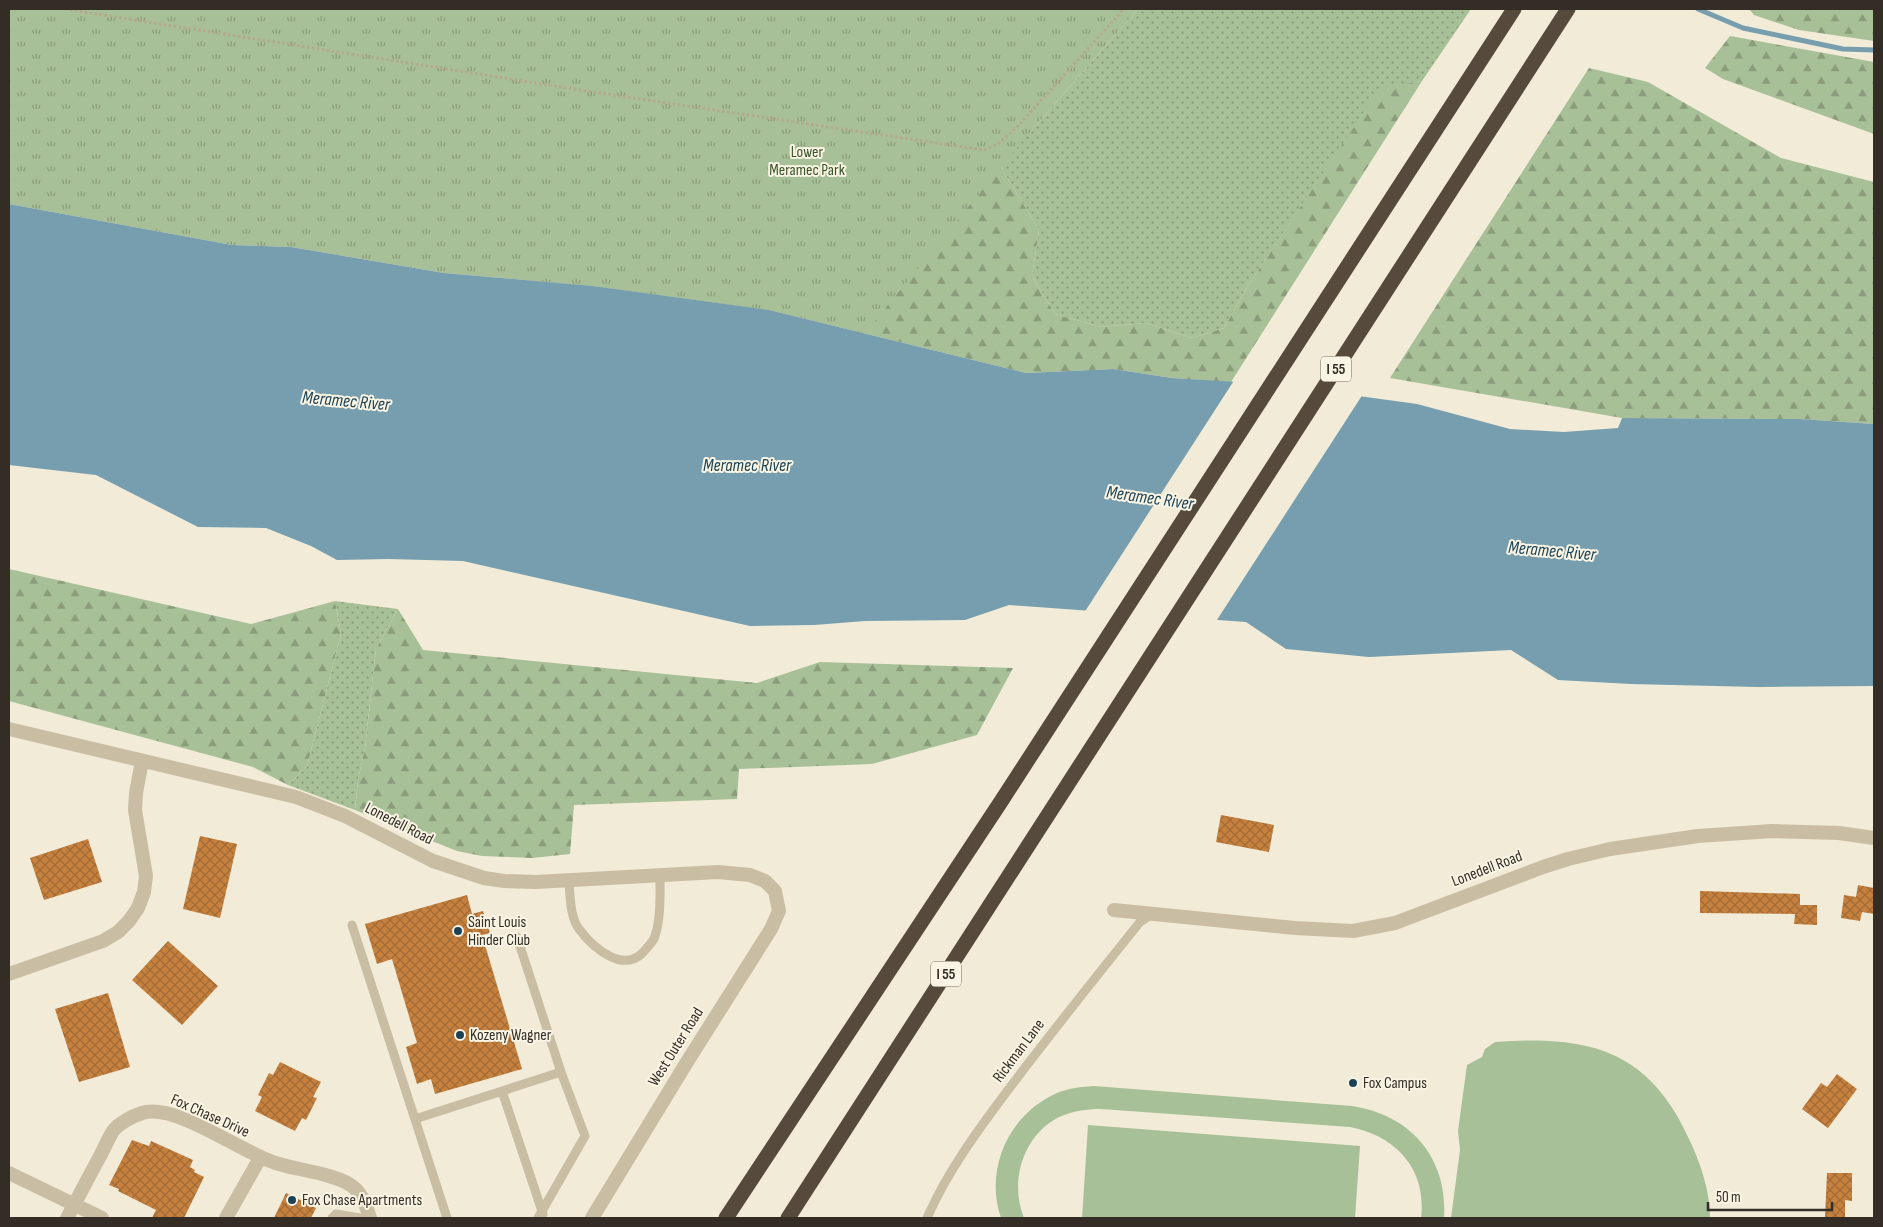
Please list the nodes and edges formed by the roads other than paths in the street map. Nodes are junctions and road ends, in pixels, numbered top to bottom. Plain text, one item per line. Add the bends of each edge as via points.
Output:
1 (1514, 9) edge
2 (1568, 9) edge
3 (9, 729) edge
4 (142, 761) junction
5 (1874, 838) edge
6 (660, 875) junction
7 (569, 881) junction
8 (775, 891) joint
9 (1114, 910) dead end
10 (1152, 914) junction
11 (352, 925) dead end
12 (517, 937) dead end
13 (9, 974) edge
14 (561, 1072) junction
15 (502, 1091) junction
16 (415, 1120) junction
17 (260, 1158) junction
18 (9, 1173) edge
19 (74, 1205) junction
20 (542, 1216) edge
21 (67, 1218) edge
22 (102, 1218) edge
23 (226, 1218) edge
24 (332, 1218) edge
25 (360, 1218) edge
26 (370, 1218) edge
27 (447, 1218) edge
28 (592, 1218) edge
29 (726, 1218) edge
30 (788, 1218) edge
31 (927, 1218) edge

1 - 29 highway via 1050,727
2 - 30 highway, I 55
3 - 4 street, Lonedell Road
4 - 7 street, Lonedell Road via 276,792 321,806 433,861 474,876 520,882
4 - 13 street via 135,810 146,876 138,908 118,932 103,941
5 - 10 street, Lonedell Road via 1839,833 1772,831 1698,836 1610,849 1542,867 1395,923 1353,931
6 - 7 street, Lonedell Road
6 - 7 lane via 655,937 642,955 631,961 614,959 578,928 571,906
6 - 8 street, Lonedell Road via 742,874 765,881
8 - 28 street, West Outer Road via 778,911 771,929
9 - 10 street, Lonedell Road
10 - 31 lane, Rickman Lane via 1140,922 1039,1048 983,1124 938,1193
11 - 16 lane
12 - 14 lane
14 - 15 lane
14 - 20 lane via 585,1136
15 - 16 lane
15 - 20 lane
16 - 27 lane
17 - 19 street, Fox Chase Drive via 171,1115 143,1112 114,1129
17 - 23 street, Fox Chase Drive
17 - 26 street, Fox Chase Drive via 351,1185 363,1197
18 - 19 street
19 - 21 street, Fox Chase Drive
19 - 22 street
24 - 25 lane via 336,1214

